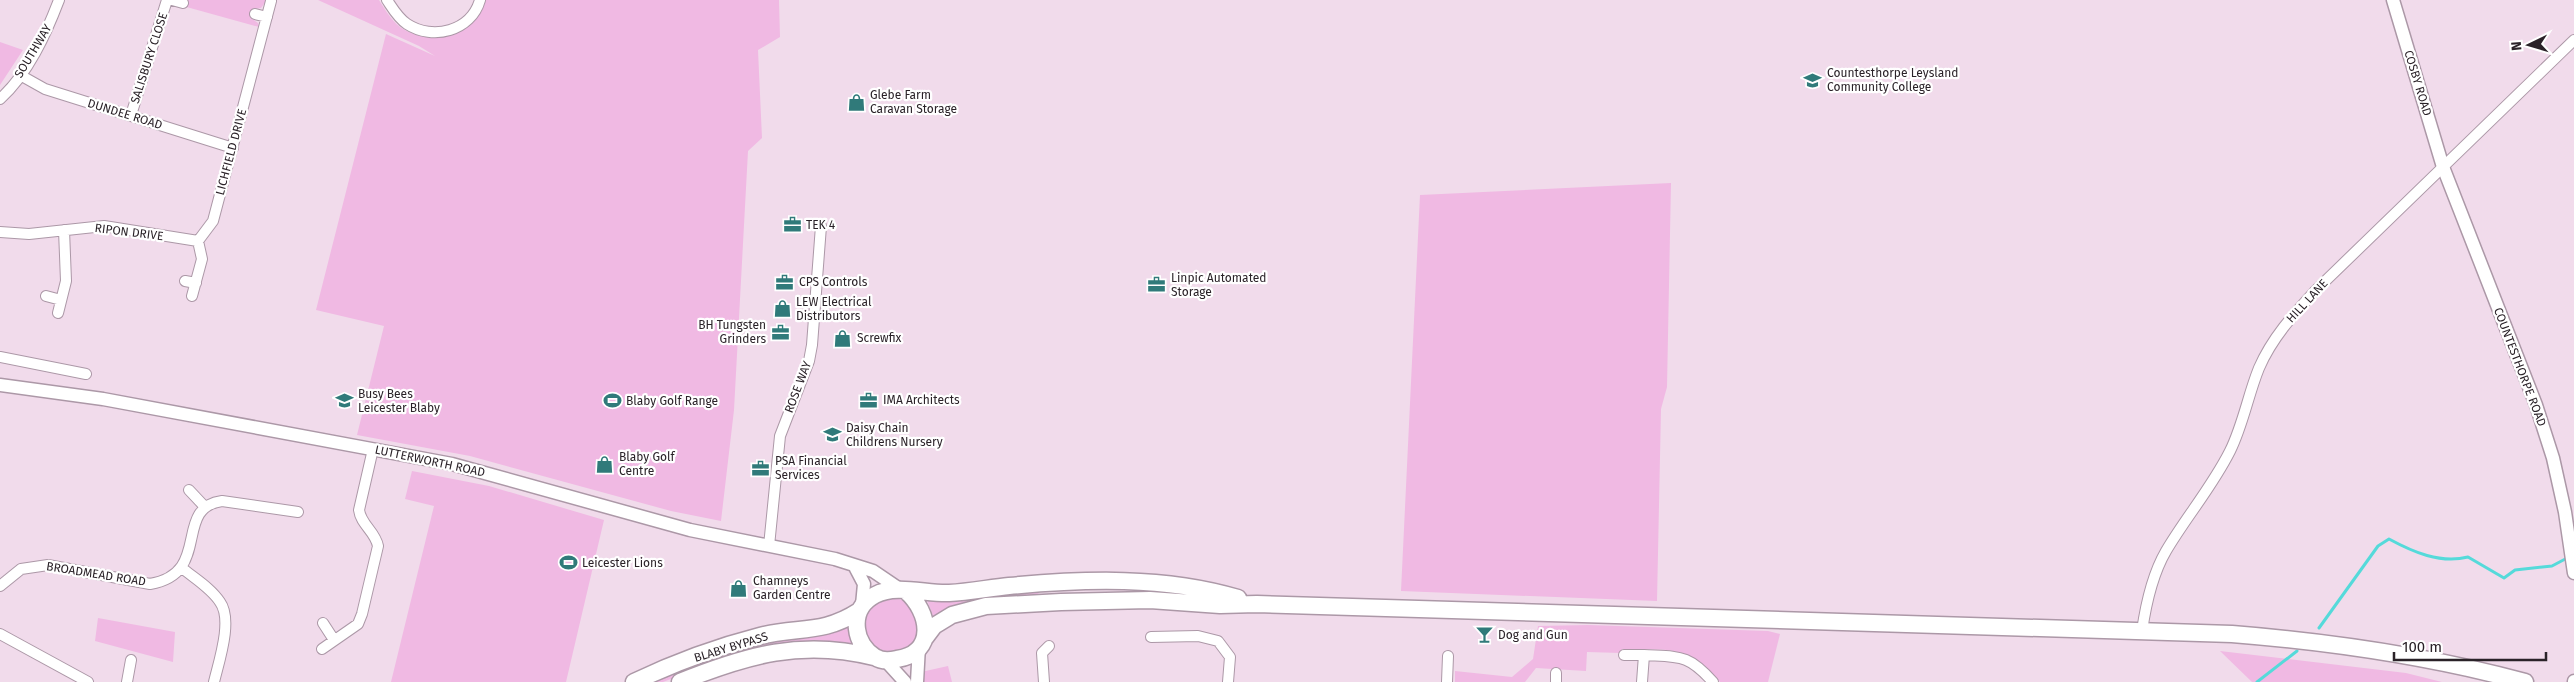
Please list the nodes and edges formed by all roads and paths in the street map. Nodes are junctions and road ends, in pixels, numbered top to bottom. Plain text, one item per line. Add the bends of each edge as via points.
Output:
1 (59, 0) edge
2 (167, 0) edge
3 (172, 0) edge
4 (387, 0) edge
5 (480, 0) edge
6 (2393, 0) edge
7 (271, 2) dead end
8 (182, 4) dead end
9 (255, 14) dead end
10 (267, 17) junction
11 (2574, 40) edge
12 (20, 75) junction
13 (0, 99) edge
14 (131, 115) junction
15 (233, 148) junction
16 (2443, 167) junction
17 (821, 226) dead end
18 (64, 230) junction
19 (0, 232) edge
20 (198, 241) junction
21 (185, 281) dead end
22 (196, 283) junction
23 (46, 296) dead end
24 (192, 296) dead end
25 (61, 300) junction
26 (58, 313) dead end
27 (0, 357) edge
28 (86, 374) dead end
29 (0, 385) edge
30 (373, 449) junction
31 (189, 490) dead end
32 (205, 507) junction
33 (298, 512) dead end
34 (769, 546) junction
35 (854, 565) junction
36 (182, 568) junction
37 (2574, 573) edge
38 (0, 586) edge
39 (904, 590) junction
40 (1256, 604) junction
41 (860, 608) junction
42 (323, 623) dead end
43 (2142, 631) junction
44 (0, 634) edge
45 (1151, 638) dead end
46 (1166, 638) junction
47 (334, 640) junction
48 (922, 642) junction
49 (1048, 646) dead end
50 (322, 648) dead end
51 (1165, 649) dead end
52 (1624, 655) dead end
53 (1644, 655) junction
54 (1448, 656) dead end
55 (880, 659) junction
56 (131, 660) dead end
57 (88, 682) edge
58 (126, 682) edge
59 (214, 682) edge
60 (634, 682) edge
61 (680, 682) edge
62 (905, 682) edge
63 (917, 682) edge
64 (1044, 682) edge
65 (1228, 682) edge
66 (1447, 682) edge
67 (1642, 682) edge
68 (1713, 682) edge
69 (2525, 682) edge

1 - 12 street, SOUTHWAY
2 - 14 street, SALISBURY CLOSE
3 - 8 street, SALISBURY CLOSE
4 - 5 street via 407,24 437,32 462,24 476,12
6 - 16 street, COSBY ROAD
7 - 10 street, LICHFIELD DRIVE
9 - 10 street
10 - 15 street, LICHFIELD DRIVE
11 - 16 street, HILL LANE
12 - 13 street, SOUTHWAY
12 - 14 street, DUNDEE ROAD via 36,86
14 - 15 street, DUNDEE ROAD
15 - 20 street, LICHFIELD DRIVE via 213,221
16 - 37 street, COUNTESTHORPE ROAD via 2536,405 2553,458
16 - 43 street, HILL LANE via 2315,291 2280,331 2259,368 2231,449 2166,551 2155,574 2145,604
17 - 34 street, ROSE WAY via 812,345 780,436
18 - 19 street, RIPON DRIVE via 29,234
18 - 20 street, RIPON DRIVE via 104,226
18 - 25 street via 67,263
20 - 22 street via 202,259
21 - 22 street
22 - 24 street
23 - 25 street
25 - 26 street
27 - 28 street
29 - 30 street, LUTTERWORTH ROAD via 103,399
30 - 34 street, LUTTERWORTH ROAD via 479,471 598,507
30 - 47 street via 359,510 360,519 377,541 377,553 358,624
31 - 32 street
32 - 33 street via 222,502
32 - 36 street via 195,522
34 - 35 street, LUTTERWORTH ROAD
35 - 39 street, LUTTERWORTH ROAD via 872,571
35 - 41 street via 864,584
36 - 38 street, BROADMEAD ROAD via 168,580 150,584 48,565 33,566 21,569
36 - 59 street via 216,596 225,611 225,629
39 - 40 main road via 952,592 1120,581 1209,592
39 - 41 main road via 876,595
39 - 48 main road via 918,603 926,620
40 - 43 main road
40 - 48 main road via 1141,600 986,606 952,616 934,626
41 - 55 main road via 856,621 859,638 868,651
41 - 60 main road, BLABY BYPASS via 834,625 762,635
42 - 47 street
43 - 69 main road via 2241,635 2330,644 2440,661
44 - 57 street
45 - 46 street
46 - 51 street
46 - 65 street via 1198,636 1218,641 1230,657
47 - 50 street
48 - 55 main road via 909,656
48 - 63 street
49 - 64 street via 1042,653
52 - 53 street
53 - 67 street
53 - 68 street via 1686,658
54 - 66 street
55 - 61 main road, BLABY BYPASS via 828,649 780,650 743,659
55 - 62 street
56 - 58 street

